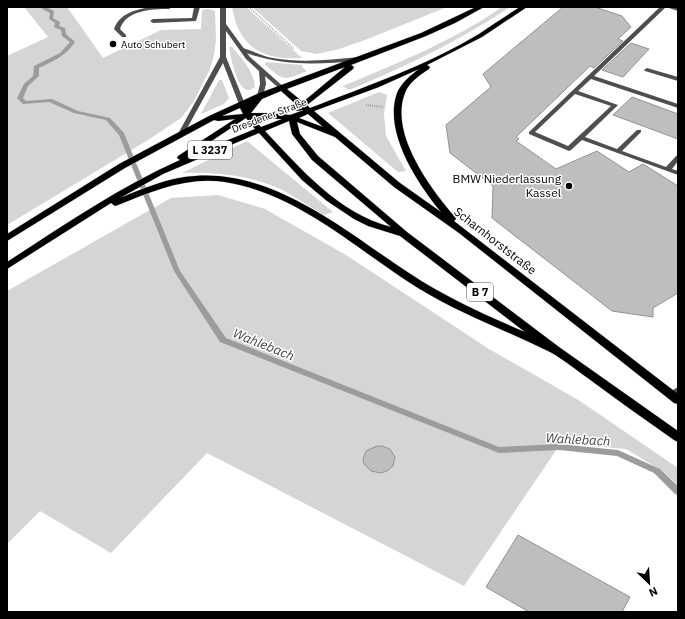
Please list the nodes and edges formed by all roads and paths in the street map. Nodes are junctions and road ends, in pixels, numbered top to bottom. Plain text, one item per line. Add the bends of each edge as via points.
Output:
1 (169, 7) edge
2 (197, 7) edge
3 (223, 7) edge
4 (249, 7) edge
5 (481, 7) edge
6 (524, 7) edge
7 (663, 7) edge
8 (671, 7) edge
9 (678, 8) edge
10 (153, 21) dead end
11 (224, 25) junction
12 (124, 36) dead end
13 (242, 50) junction
14 (299, 53) dead end
15 (223, 57) junction
16 (361, 59) junction
17 (433, 60) junction
18 (647, 70) dead end
19 (262, 71) junction
20 (590, 77) junction
21 (678, 79) edge
22 (283, 89) junction
23 (574, 92) junction
24 (260, 96) junction
25 (364, 103) dead end
26 (242, 104) junction
27 (303, 105) junction
28 (678, 106) edge
29 (385, 108) dead end
30 (310, 111) junction
31 (246, 115) junction
32 (292, 118) junction
33 (200, 123) junction
34 (260, 130) junction
35 (639, 131) dead end
36 (182, 132) junction
37 (340, 138) junction
38 (581, 138) junction
39 (618, 151) junction
40 (678, 157) edge
41 (668, 169) junction
42 (160, 172) junction
43 (678, 173) edge
44 (81, 219) junction
45 (462, 231) junction
46 (404, 234) junction
47 (7, 238) edge
48 (7, 266) edge
49 (555, 350) junction
50 (676, 395) edge
51 (678, 437) edge

1 - 12 street via 153,7 121,19 117,29
2 - 10 street via 194,20
3 - 11 street
4 - 14 path
5 - 16 main road, Dresdener Straße via 445,25
6 - 17 main road, Dresdener Straße via 480,36
7 - 20 street
8 - 9 street
11 - 13 street, Scharnhorststraße
11 - 15 street
13 - 16 street via 294,63
13 - 19 street, Scharnhorststraße
15 - 26 street
15 - 36 street
16 - 22 main road, Dresdener Straße
16 - 27 main road
17 - 30 main road, Dresdener Straße
17 - 45 main road via 401,92 397,108 403,139 416,172
18 - 21 street
19 - 22 street, Scharnhorststraße
19 - 24 street via 263,84
20 - 23 street
20 - 28 street
22 - 24 main road, Dresdener Straße
22 - 27 main road, Scharnhorststraße
23 - 38 street via 615,105
23 - 38 street via 531,133 569,150
24 - 26 main road, Dresdener Straße
24 - 31 main road
25 - 29 path
26 - 31 main road, B 7
26 - 33 main road, Dresdener Straße
27 - 30 main road, Scharnhorststraße
27 - 32 main road
30 - 32 main road, Dresdener Straße
30 - 37 main road, Scharnhorststraße
31 - 32 main road
31 - 33 main road
31 - 34 main road, B 7
31 - 42 main road
32 - 34 main road, Dresdener Straße / L 3237
32 - 37 main road
32 - 46 main road, B 7 via 296,134 315,158
33 - 36 main road, Dresdener Straße / L 3237
34 - 42 main road, Dresdener Straße / L 3237
34 - 46 main road, B 7 via 292,165 334,202 372,225
35 - 39 street
36 - 47 main road, Dresdener Straße / L 3237 via 113,171
37 - 45 main road, Scharnhorststraße via 397,185
38 - 39 street
39 - 41 street
40 - 41 street
41 - 43 street
42 - 44 main road, Dresdener Straße / L 3237
44 - 48 main road, Dresdener Straße / L 3237
44 - 49 main road via 168,184 196,178 245,183 301,207 441,297
45 - 50 main road, Scharnhorststraße
46 - 49 main road, B 7
49 - 51 main road, B 7

